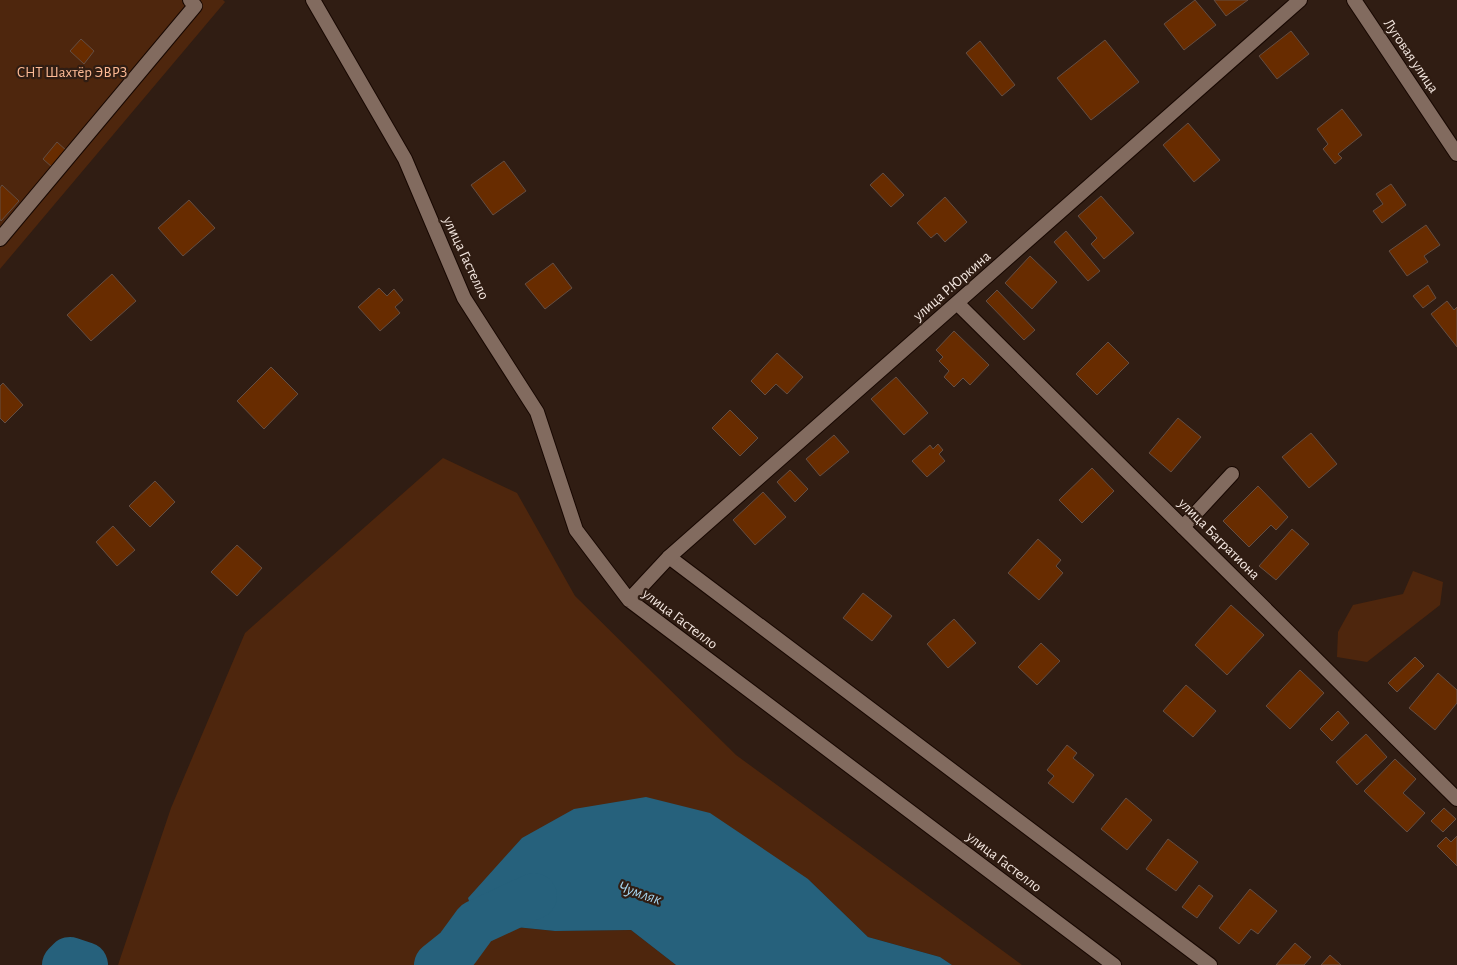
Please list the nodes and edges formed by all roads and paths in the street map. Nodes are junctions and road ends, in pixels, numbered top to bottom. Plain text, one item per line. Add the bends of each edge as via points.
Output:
1 (190, 0) edge
2 (312, 0) edge
3 (1300, 0) edge
4 (1354, 0) edge
5 (1457, 154) edge
6 (0, 239) edge
7 (957, 303) junction
8 (1232, 474) dead end
9 (1183, 527) junction
10 (669, 557) junction
11 (628, 600) junction
12 (1457, 799) edge
13 (1114, 965) edge
14 (1210, 965) edge

1 - 6 street via 195,6
2 - 11 street, улица Гастелло via 405,159 464,298 537,412 576,530
3 - 7 street, улица Р.Юркина
4 - 5 street, Луговая улица
7 - 9 street, улица Багратиона
7 - 10 street, улица Р.Юркина
8 - 9 street
9 - 12 street, улица Багратиона
10 - 11 street, улица Р.Юркина
10 - 14 street
11 - 13 street, улица Гастелло

